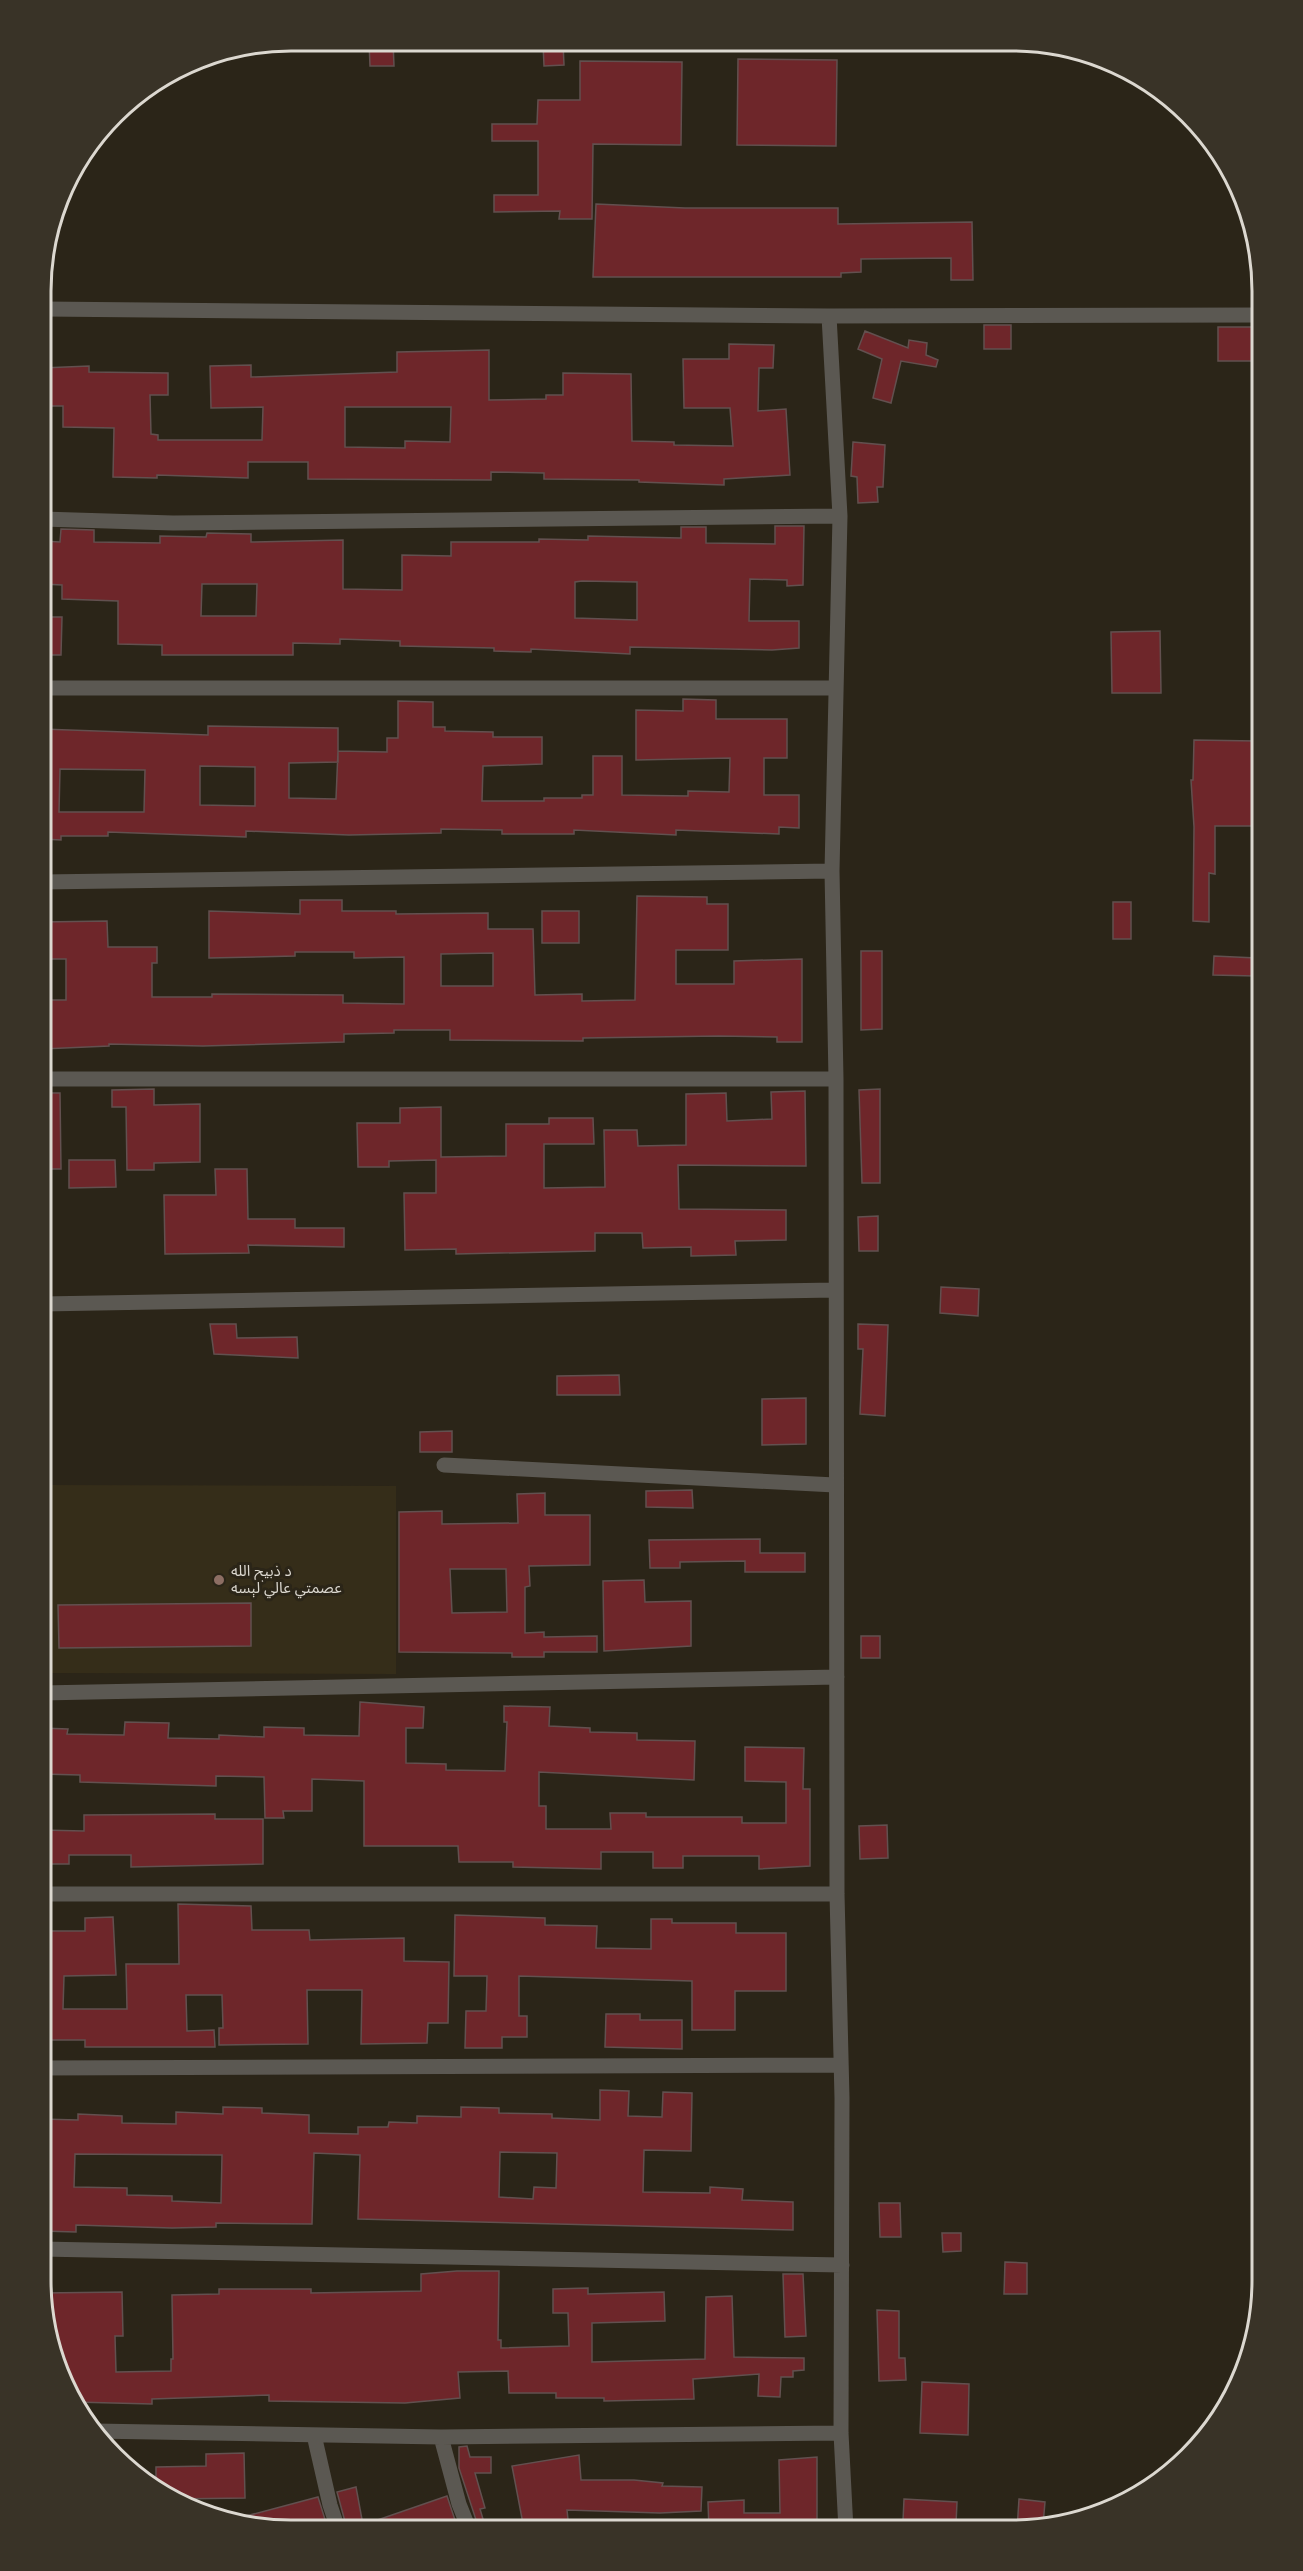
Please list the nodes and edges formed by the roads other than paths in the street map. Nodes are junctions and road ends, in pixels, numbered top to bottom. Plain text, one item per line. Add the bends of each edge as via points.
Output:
1 (51, 309) edge
2 (1252, 315) edge
3 (829, 316) junction
4 (840, 516) junction
5 (51, 519) edge
6 (51, 688) edge
7 (834, 688) junction
8 (832, 871) junction
9 (51, 882) edge
10 (51, 1079) edge
11 (836, 1079) junction
12 (834, 1290) junction
13 (51, 1304) edge
14 (444, 1465) dead end
15 (835, 1485) junction
16 (837, 1677) junction
17 (51, 1693) edge
18 (51, 1894) edge
19 (837, 1894) junction
20 (841, 2065) junction
21 (51, 2068) edge
22 (51, 2249) edge
23 (842, 2265) junction
24 (105, 2431) edge
25 (841, 2433) junction
26 (314, 2435) junction
27 (441, 2437) junction
28 (335, 2520) edge
29 (465, 2520) edge
30 (845, 2520) edge

1 - 3 street
2 - 3 street
3 - 4 street
4 - 5 street via 173,523
4 - 7 street
6 - 7 street
7 - 8 street
8 - 9 street
8 - 11 street
10 - 11 street
11 - 12 street
12 - 13 street
12 - 15 street
14 - 15 street
15 - 16 street
16 - 17 street
16 - 19 street
18 - 19 street
19 - 20 street
20 - 21 street
20 - 23 street
22 - 23 street
23 - 25 street
24 - 26 street
25 - 27 street
25 - 30 street
26 - 27 street
26 - 28 street
27 - 29 street

